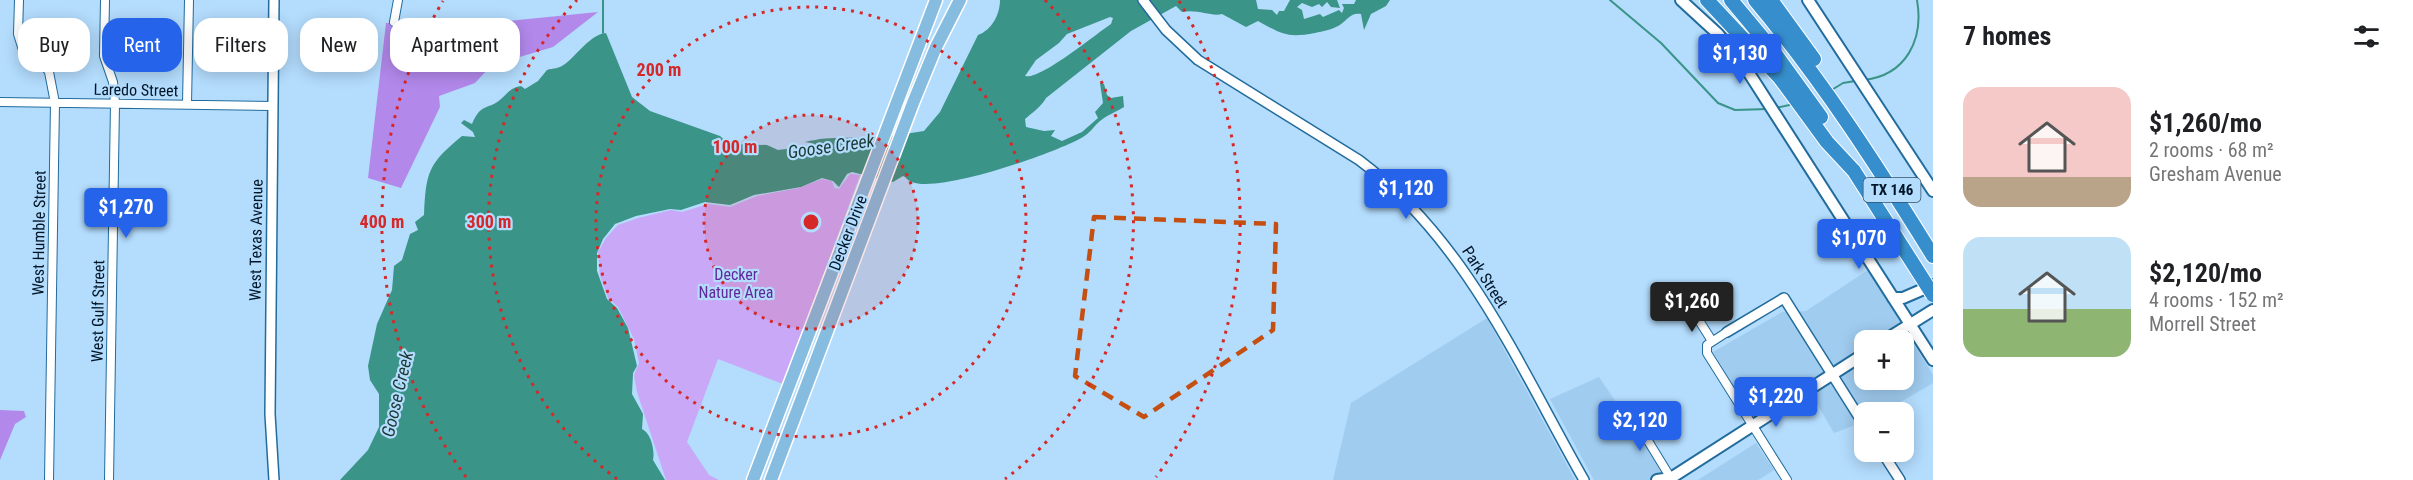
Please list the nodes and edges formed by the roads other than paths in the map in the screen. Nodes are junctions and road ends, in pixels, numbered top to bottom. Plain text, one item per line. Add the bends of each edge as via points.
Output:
1 (19, 0) edge
2 (105, 0) edge
3 (189, 0) edge
4 (274, 0) edge
5 (398, 0) edge
6 (936, 0) edge
7 (960, 0) edge
8 (968, 0) edge
9 (1143, 0) edge
10 (1680, 0) edge
11 (1707, 0) edge
12 (1731, 0) edge
13 (1755, 0) edge
14 (1771, 0) edge
15 (1808, 0) edge
16 (395, 18) edge
17 (936, 46) junction
18 (0, 102) edge
19 (55, 103) junction
20 (115, 103) junction
21 (187, 104) junction
22 (273, 106) junction
23 (1850, 124) junction
24 (1854, 171) junction
25 (1933, 190) edge
26 (1933, 256) edge
27 (1933, 285) edge
28 (1933, 296) edge
29 (1893, 298) junction
30 (1933, 310) edge
31 (1693, 311) dead end
32 (1911, 324) junction
33 (1901, 330) edge
34 (1726, 332) joint
35 (1712, 341) junction
36 (1932, 356) edge
37 (1854, 361) edge
38 (1832, 375) junction
39 (1854, 409) edge
40 (1631, 413) dead end
41 (1753, 426) junction
42 (1888, 462) edge
43 (49, 480) edge
44 (109, 480) edge
45 (274, 480) edge
46 (753, 480) edge
47 (771, 480) edge
48 (1584, 480) edge
49 (1657, 480) edge
50 (1671, 480) edge
51 (1787, 480) edge
52 (1900, 480) edge

1 - 19 street, West Humble Street via 18,34 23,50 49,72
2 - 20 street, West Gulf Street via 104,56
3 - 21 street
4 - 22 street, West Texas Avenue
5 - 16 street
6 - 46 main road, Decker Drive
7 - 17 main road, Decker Drive
8 - 17 main road
9 - 48 street, Park Street via 1166,30 1198,60 1359,160 1423,219 1464,269 1491,312
10 - 29 main road via 1718,34 1742,63
11 - 24 highway via 1780,78 1827,142
12 - 24 highway, TX 146 via 1796,80
13 - 23 highway, TX 146
14 - 23 highway via 1810,53
15 - 25 main road
17 - 47 main road, Decker Drive
18 - 19 street, Laredo Street
19 - 20 street, Laredo Street
19 - 43 street, West Humble Street
20 - 21 street, Laredo Street
20 - 44 street, West Gulf Street
21 - 22 street, Laredo Street
22 - 45 street, West Texas Avenue via 270,414
23 - 26 highway, TX 146
24 - 28 highway, TX 146, bridge
27 - 29 main road via 1903,298
29 - 32 main road
30 - 32 main road
31 - 35 street
32 - 33 main road
32 - 36 main road
34 - 35 street
34 - 38 street via 1784,298
35 - 41 street via 1705,349
37 - 38 main road
38 - 39 street
38 - 41 main road
40 - 50 street
41 - 50 main road
41 - 51 street
42 - 52 street
49 - 50 main road

